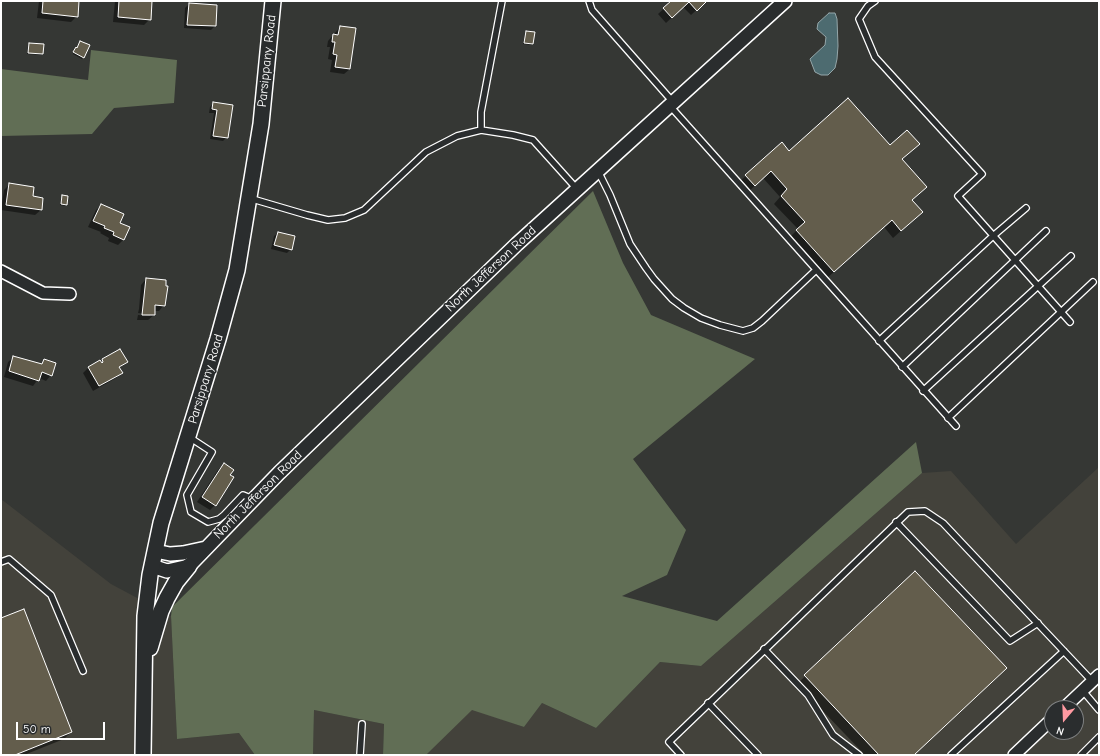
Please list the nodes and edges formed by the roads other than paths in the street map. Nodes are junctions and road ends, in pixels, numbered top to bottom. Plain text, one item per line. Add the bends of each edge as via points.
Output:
1 (273, 1) edge
2 (502, 1) edge
3 (589, 1) edge
4 (785, 1) edge
5 (875, 1) edge
6 (671, 104) junction
7 (481, 130) junction
8 (598, 170) junction
9 (578, 189) junction
10 (249, 198) junction
11 (1026, 208) dead end
12 (1046, 231) dead end
13 (993, 236) junction
14 (1071, 256) dead end
15 (1015, 260) junction
16 (1, 270) edge
17 (816, 270) junction
18 (1093, 282) dead end
19 (1038, 286) junction
20 (70, 294) dead end
21 (1061, 312) junction
22 (1070, 322) dead end
23 (879, 341) junction
24 (902, 367) junction
25 (924, 391) junction
26 (948, 418) junction
27 (956, 426) dead end
28 (188, 437) junction
29 (254, 499) junction
30 (896, 522) junction
31 (206, 548) junction
32 (154, 559) junction
33 (1, 562) edge
34 (189, 566) junction
35 (1038, 623) junction
36 (764, 649) junction
37 (1064, 651) junction
38 (83, 671) dead end
39 (144, 673) junction
40 (1096, 678) edge
41 (1083, 691) junction
42 (1073, 700) edge
43 (708, 703) junction
44 (1099, 710) edge
45 (362, 724) dead end
46 (1044, 727) edge
47 (1099, 737) edge
48 (143, 755) edge
49 (360, 755) edge
50 (681, 755) edge
51 (758, 755) edge
52 (859, 755) edge
53 (951, 755) edge
54 (1014, 755) edge
55 (1081, 755) edge

1 - 10 main road, Parsippany Road via 261,124
2 - 7 lane via 481,112
3 - 6 lane via 592,10
4 - 6 street, North Jefferson Road
5 - 13 lane via 859,19 875,57 982,174 958,196
6 - 8 street, North Jefferson Road
6 - 17 lane
7 - 9 lane via 533,140
7 - 10 lane via 457,136 426,152 364,210 345,218 328,220
8 - 9 street, North Jefferson Road
8 - 17 lane via 630,244 646,268 672,298 700,318 743,331 752,328 762,322
9 - 29 street, North Jefferson Road via 359,395
10 - 28 main road, Parsippany Road via 236,270
11 - 13 lane
12 - 15 lane
13 - 15 lane
13 - 23 lane
14 - 19 lane
15 - 19 lane
15 - 24 lane
16 - 20 street via 42,293
17 - 23 lane
18 - 21 lane
19 - 21 lane
19 - 25 lane
21 - 22 lane
21 - 26 lane
23 - 24 lane
24 - 25 lane
25 - 26 lane
26 - 27 lane
28 - 29 lane via 212,452 187,495 191,512 208,522 219,519 243,495
28 - 32 main road, Parsippany Road via 161,523
29 - 31 street, North Jefferson Road
30 - 35 lane via 908,512 925,511 943,522
30 - 35 lane via 1010,641
30 - 36 lane
31 - 32 street, North Jefferson Road
31 - 34 street, North Jefferson Road
32 - 34 street via 167,570
32 - 39 main road, Parsippany Road via 144,616
33 - 38 lane via 9,559 51,595
34 - 39 main road via 176,582 161,611
35 - 37 lane
36 - 43 lane
36 - 52 lane via 808,695 833,735
37 - 40 lane
37 - 53 lane
39 - 48 main road, Parsippany Road
40 - 41 street
41 - 42 street
41 - 44 lane
43 - 50 lane via 668,742
43 - 51 lane
45 - 49 lane
46 - 54 street
47 - 55 lane

